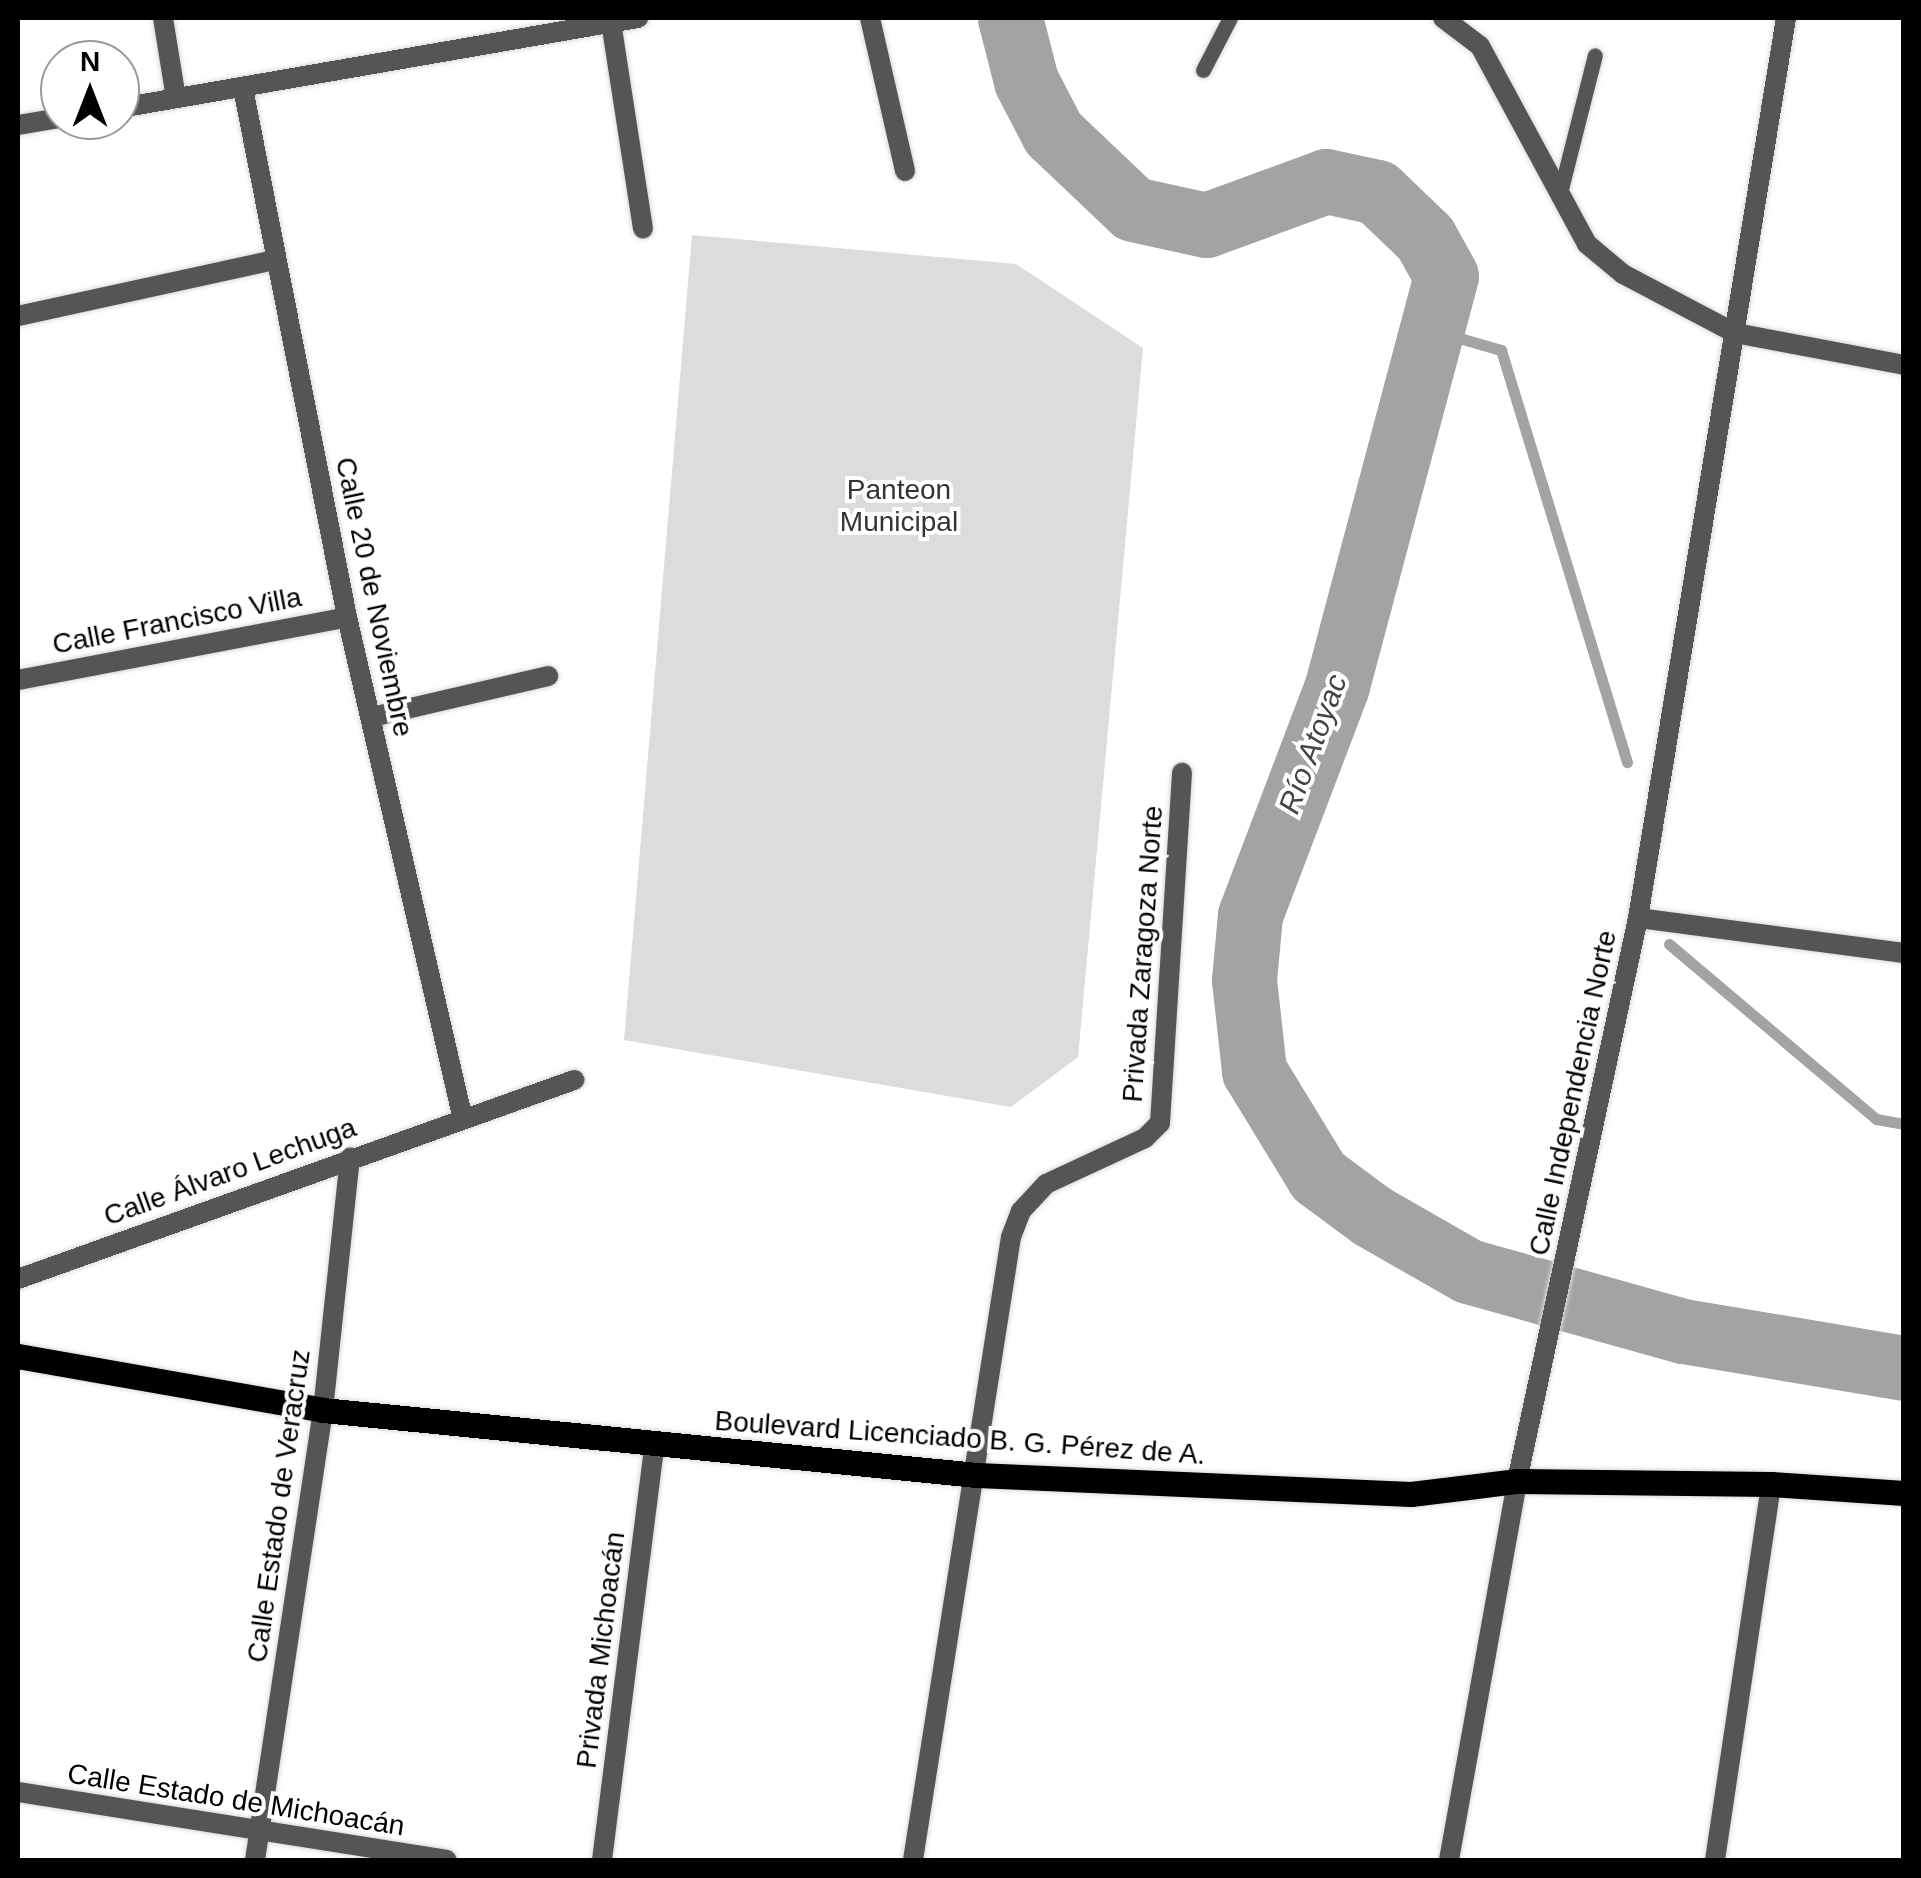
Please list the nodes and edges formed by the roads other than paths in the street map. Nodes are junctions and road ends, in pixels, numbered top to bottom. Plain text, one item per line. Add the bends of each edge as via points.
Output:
1 (162, 18) edge
2 (638, 18) edge
3 (870, 18) edge
4 (1230, 18) edge
5 (1442, 18) edge
6 (1786, 18) edge
7 (611, 22) junction
8 (1595, 54) dead end
9 (1203, 70) dead end
10 (243, 88) junction
11 (176, 98) junction
12 (140, 104) edge
13 (905, 171) dead end
14 (1558, 196) junction
15 (643, 229) dead end
16 (275, 260) junction
17 (18, 316) edge
18 (1735, 333) junction
19 (1904, 365) edge
20 (347, 616) junction
21 (548, 676) dead end
22 (18, 680) edge
23 (372, 717) junction
24 (1182, 772) dead end
25 (1638, 918) junction
26 (1904, 953) edge
27 (574, 1080) dead end
28 (462, 1116) junction
29 (350, 1157) junction
30 (18, 1279) edge
31 (18, 1356) edge
32 (323, 1410) junction
33 (654, 1446) junction
34 (977, 1475) junction
35 (1517, 1482) junction
36 (1770, 1484) junction
37 (1904, 1493) edge
38 (18, 1792) edge
39 (260, 1833) junction
40 (255, 1860) edge
41 (447, 1860) edge
42 (602, 1860) edge
43 (913, 1860) edge
44 (1449, 1860) edge
45 (1715, 1860) edge

1 - 11 street
2 - 7 street
3 - 13 street
4 - 9 lane
5 - 14 street via 1480,46
6 - 18 street, Calle Independencia Norte
7 - 10 street
7 - 15 street
8 - 14 lane
10 - 11 street
10 - 16 street, Calle 20 de Noviembre
11 - 12 street
14 - 18 street via 1587,244 1622,274
16 - 17 street
16 - 20 street, Calle 20 de Noviembre
18 - 19 street
18 - 25 street, Calle Independencia Norte
20 - 22 street, Calle Francisco Villa
20 - 23 street, Calle 20 de Noviembre
21 - 23 street
23 - 28 street, Calle 20 de Noviembre
24 - 34 street, Privada Zaragoza Norte via 1160,1123 1145,1138 1046,1184 1021,1211 1011,1238
25 - 26 street
25 - 35 street, Calle Independencia Norte
27 - 28 street, Calle Álvaro Lechuga
28 - 29 street, Calle Álvaro Lechuga
29 - 30 street, Calle Álvaro Lechuga
29 - 32 street, Calle Estado de Veracruz
31 - 32 main road, Boulevard Licenciado B. G. Pérez de A.
32 - 33 main road, Boulevard Licenciado B. G. Pérez de A.
32 - 39 street, Calle Estado de Veracruz
33 - 34 main road, Boulevard Licenciado B. G. Pérez de A.
33 - 42 street, Privada Michoacán
34 - 35 main road, Boulevard Licenciado B. G. Pérez de A. via 1411,1494
34 - 43 street
35 - 36 main road, Boulevard Licenciado B. G. Pérez de A.
35 - 44 street, Calle Independencia Norte
36 - 37 main road, Boulevard Licenciado B. G. Pérez de A.
36 - 45 street
38 - 39 street, Calle Estado de Michoacán
39 - 40 street, Calle Estado de Veracruz
39 - 41 street, Calle Estado de Michoacán

